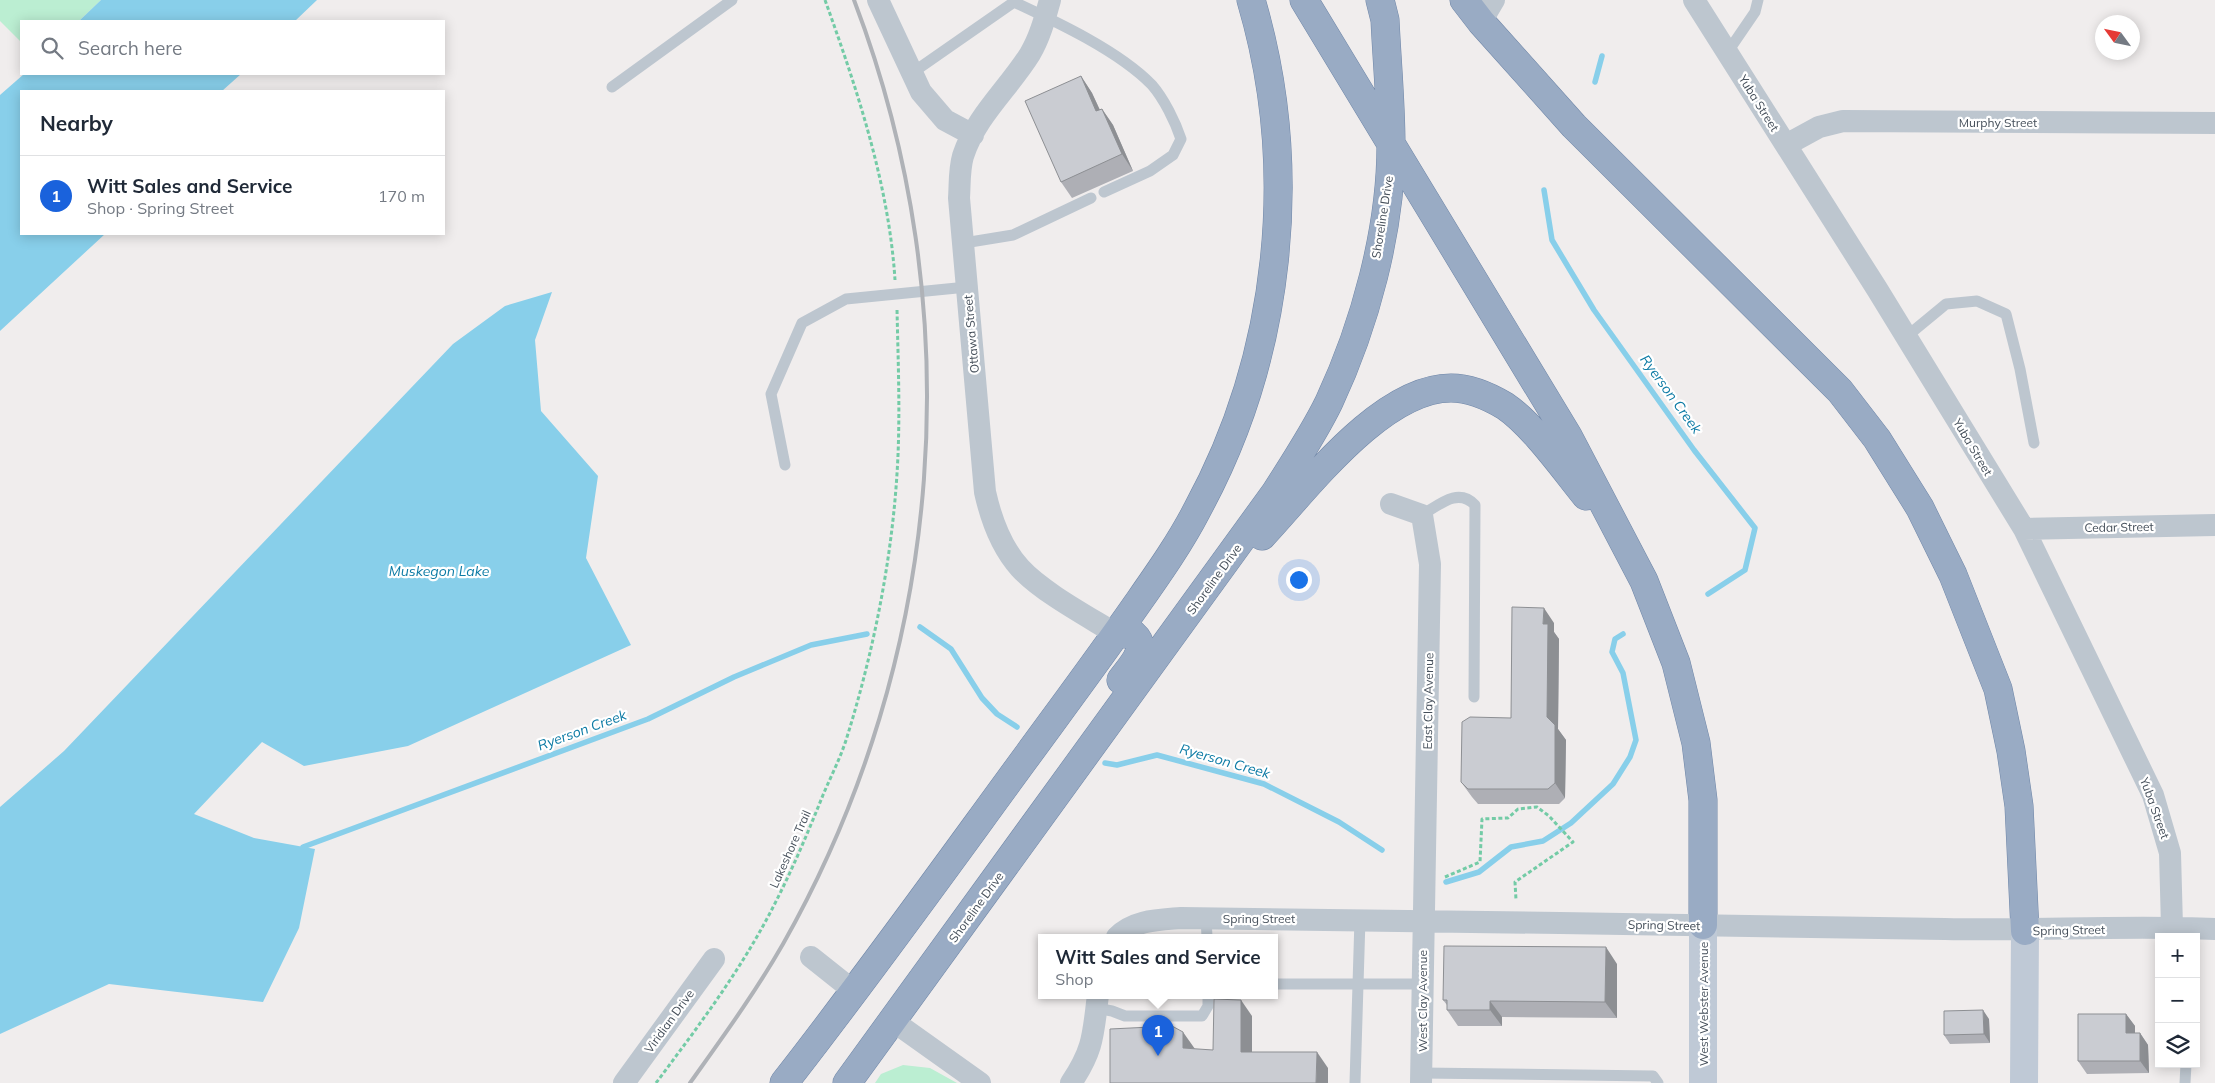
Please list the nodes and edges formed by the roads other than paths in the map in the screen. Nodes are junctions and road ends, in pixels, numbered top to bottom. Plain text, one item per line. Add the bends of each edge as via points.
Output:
1 (732, 0) edge
2 (878, 0) edge
3 (1250, 0) edge
4 (1304, 0) edge
5 (1380, 0) edge
6 (1464, 0) edge
7 (1694, 0) edge
8 (1758, 0) edge
9 (1008, 2) edge
10 (1048, 8) edge
11 (1488, 11) edge
12 (1727, 53) junction
13 (912, 73) junction
14 (612, 87) dead end
15 (2215, 123) edge
16 (972, 135) junction
17 (1391, 145) junction
18 (1786, 145) junction
19 (1104, 192) dead end
20 (1092, 198) dead end
21 (964, 243) junction
22 (967, 287) junction
23 (1906, 337) junction
24 (2034, 443) dead end
25 (785, 465) dead end
26 (1391, 504) dead end
27 (1422, 515) junction
28 (2215, 525) edge
29 (2024, 529) junction
30 (1620, 535) junction
31 (1201, 598) junction
32 (1116, 634) junction
33 (1474, 697) dead end
34 (1360, 919) junction
35 (966, 920) junction
36 (1423, 920) junction
37 (1704, 925) junction
38 (1206, 928) edge
39 (2215, 930) edge
40 (2025, 931) junction
41 (2182, 931) edge
42 (1121, 934) edge
43 (811, 957) dead end
44 (714, 959) dead end
45 (1357, 983) junction
46 (1278, 984) edge
47 (1422, 984) junction
48 (855, 992) junction
49 (1208, 999) edge
50 (1097, 1002) edge
51 (893, 1021) junction
52 (2186, 1068) edge
53 (1422, 1078) edge
54 (624, 1083) edge
55 (784, 1083) edge
56 (798, 1083) edge
57 (847, 1083) edge
58 (980, 1083) edge
59 (1071, 1083) edge
60 (1355, 1083) edge
61 (1658, 1083) edge
62 (1703, 1083) edge
63 (2024, 1083) edge
64 (2185, 1083) edge

1 - 14 lane
2 - 13 street
3 - 32 highway via 1272,101 1277,152 1274,274 1264,330 1249,387 1218,470 1196,513
4 - 17 highway
5 - 17 highway, Shoreline Drive via 1385,20
6 - 11 highway
7 - 12 street, Yuba Street
8 - 12 lane via 1755,12
9 - 10 lane
9 - 13 lane
10 - 16 street, Ottawa Street via 1030,54
10 - 19 lane via 1124,61 1153,86 1179,132 1181,139 1172,155 1150,171
11 - 40 highway via 1574,126 1840,391 1877,439 1920,508 1953,575 1998,689 2019,806
12 - 18 street, Yuba Street
13 - 16 street via 921,92 946,120
15 - 18 street, Murphy Street via 1843,121 1818,127
16 - 21 street, Ottawa Street via 963,156 960,175
17 - 30 highway via 1568,436
17 - 31 highway, Shoreline Drive via 1388,194 1379,248 1347,360 1303,449
18 - 23 street, Yuba Street
20 - 21 lane via 1013,235
21 - 22 street, Ottawa Street
22 - 25 lane via 846,299 802,323 771,394
22 - 32 street, Ottawa Street via 985,492 998,533 1008,554 1021,569
23 - 24 lane via 1946,304 1977,301 2006,314
23 - 29 street, Yuba Street
26 - 27 street
27 - 33 lane via 1450,497 1462,496 1475,505
27 - 36 street, East Clay Avenue via 1430,564
28 - 29 street, Cedar Street
29 - 41 street, Yuba Street via 2152,795 2170,853
30 - 31 highway via 1541,442 1506,407 1490,398 1452,388 1408,399 1371,423
30 - 37 highway via 1644,580 1687,701 1703,800
31 - 35 highway, Shoreline Drive
32 - 35 highway via 1133,634 1141,647 1139,656 998,851
32 - 48 highway
34 - 36 street, Spring Street
34 - 38 street, Spring Street
34 - 45 lane
35 - 51 highway, Shoreline Drive
36 - 37 street, Spring Street
36 - 47 street, West Clay Avenue
37 - 40 street, Spring Street
37 - 62 main road, West Webster Avenue
38 - 42 street, Spring Street via 1149,921 1131,926
39 - 41 street, Spring Street
40 - 41 street, Spring Street
40 - 63 main road
43 - 48 street
44 - 54 street, Viridian Drive
45 - 46 lane
45 - 47 lane
45 - 60 lane
47 - 53 street, West Clay Avenue
48 - 55 highway
48 - 56 highway
49 - 50 lane via 1202,1016 1125,1016
50 - 59 street via 1092,1045
51 - 57 highway, Shoreline Drive
51 - 58 street
52 - 64 lane
53 - 61 lane via 1653,1076

